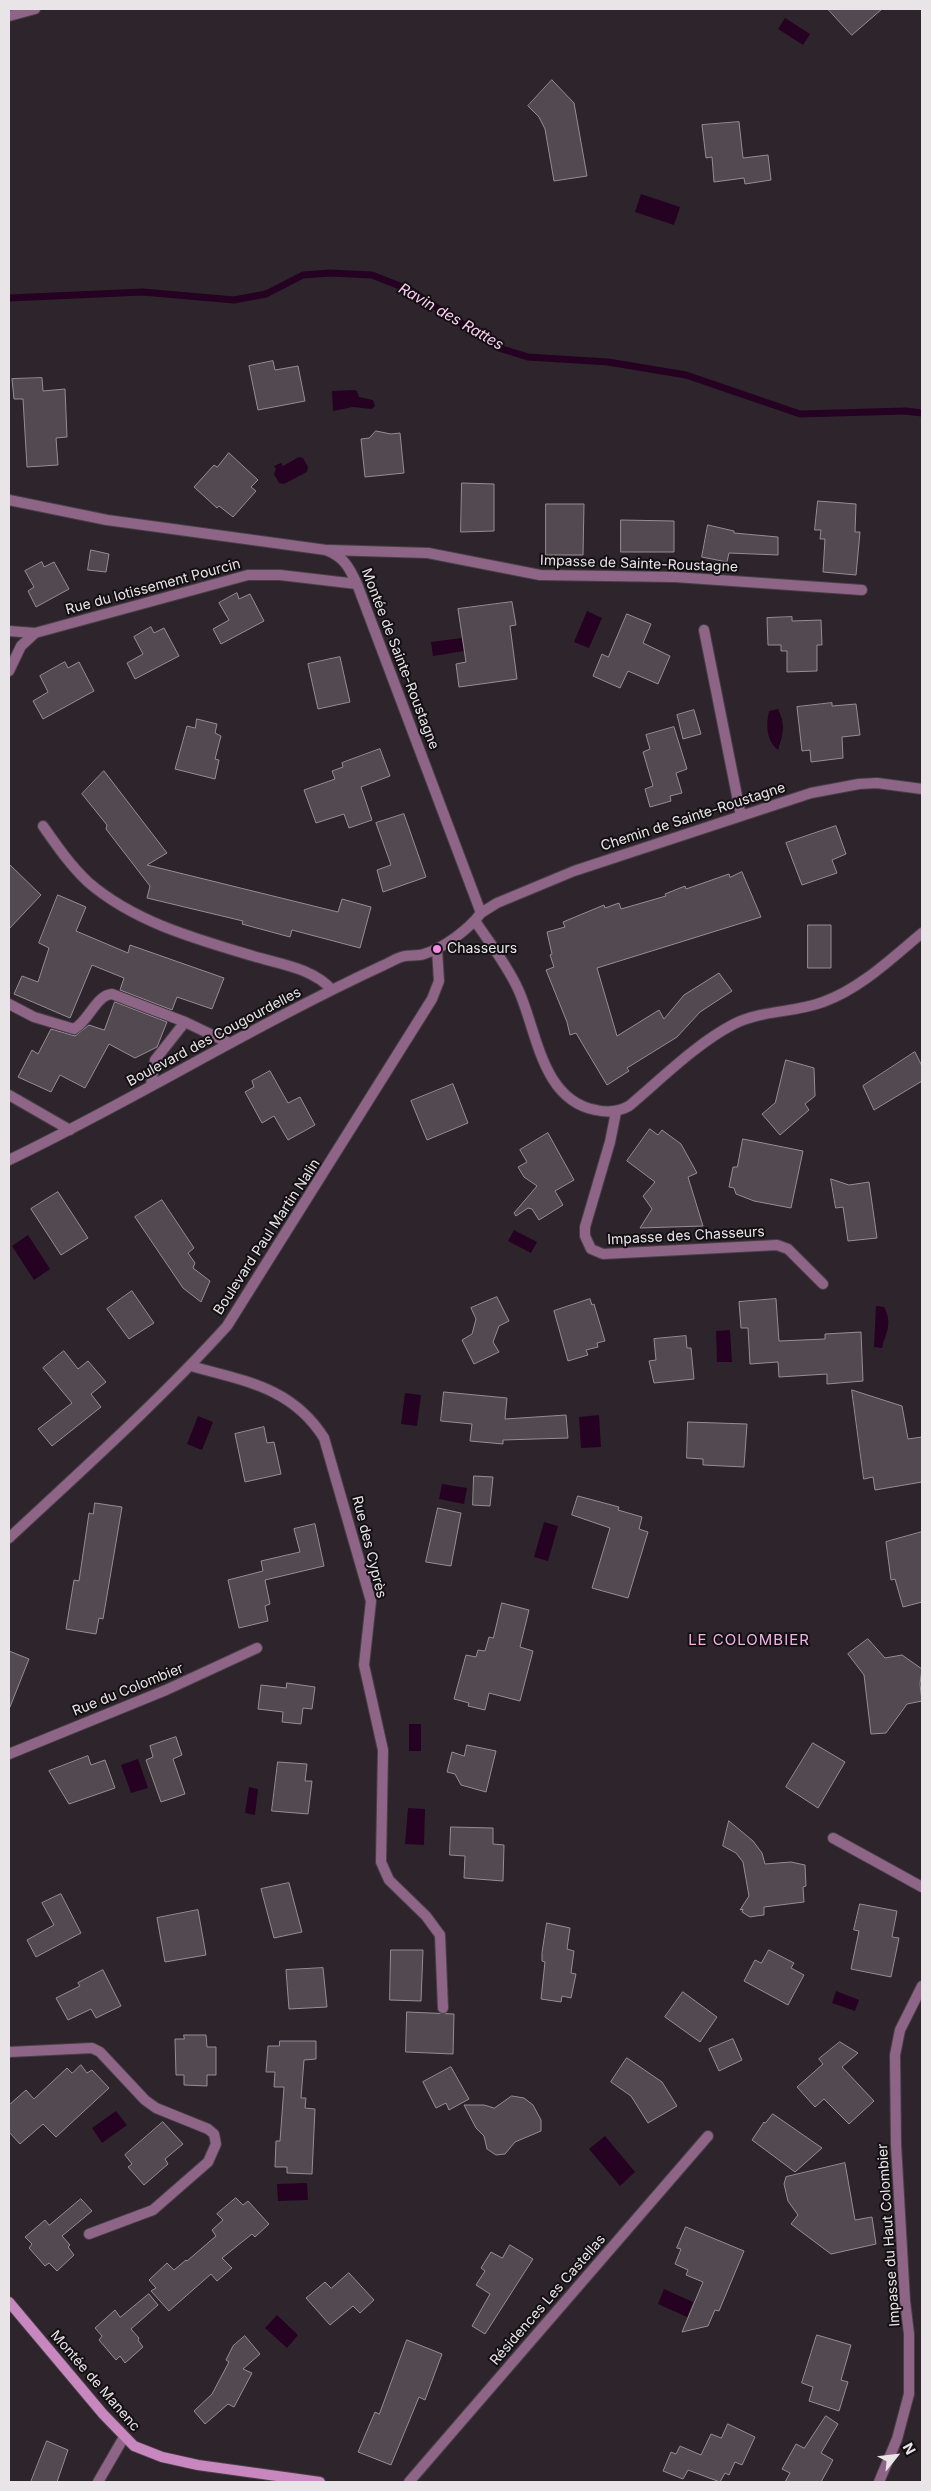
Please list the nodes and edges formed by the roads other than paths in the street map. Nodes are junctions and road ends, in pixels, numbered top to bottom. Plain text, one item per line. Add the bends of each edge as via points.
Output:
1 (35, 9) edge
2 (9, 16) edge
3 (9, 500) edge
4 (326, 550) junction
5 (357, 584) junction
6 (862, 590) dead end
7 (704, 630) dead end
8 (9, 631) edge
9 (35, 633) junction
10 (9, 671) edge
11 (922, 789) edge
12 (741, 816) junction
13 (43, 826) dead end
14 (478, 917) junction
15 (922, 933) edge
16 (437, 949) junction
17 (332, 990) junction
18 (9, 1004) edge
19 (185, 1022) junction
20 (229, 1043) junction
21 (150, 1085) junction
22 (9, 1095) edge
23 (616, 1112) junction
24 (70, 1130) junction
25 (9, 1160) edge
26 (823, 1284) dead end
27 (191, 1366) junction
28 (9, 1538) edge
29 (257, 1648) dead end
30 (9, 1754) edge
31 (833, 1838) dead end
32 (922, 1887) edge
33 (922, 1986) edge
34 (442, 2008) dead end
35 (9, 2052) edge
36 (708, 2136) dead end
37 (89, 2234) dead end
38 (9, 2302) edge
39 (124, 2437) junction
40 (98, 2482) edge
41 (320, 2482) edge
42 (409, 2482) edge
43 (880, 2482) edge

1 - 2 street
3 - 4 street, Montée de Sainte-Roustagne via 107,520
4 - 5 street, Montée de Sainte-Roustagne via 345,560
4 - 6 street, Impasse de Sainte-Roustagne via 428,553 540,575 693,578
5 - 9 street, Rue du lotissement Pourcin via 280,575 234,577
5 - 14 street, Montée de Sainte-Roustagne
7 - 12 street
8 - 9 street
9 - 10 street via 21,646
11 - 12 street, Chemin de Sainte-Roustagne via 877,783 852,785
12 - 14 street, Chemin de Sainte-Roustagne via 574,871 498,903
13 - 17 street via 68,861 89,883 133,912 202,941 316,976
14 - 16 street, Chemin de Sainte-Roustagne
14 - 23 street, Montée de Sainte-Roustagne via 518,990 548,1073 560,1088 586,1108
15 - 23 street via 878,969 833,998 816,1005 754,1016 732,1026 629,1106
16 - 17 street, Boulevard des Cougourdelles via 399,958
16 - 27 street, Boulevard Paul Martin Nalin via 436,990 411,1037 241,1306
17 - 20 street, Boulevard des Cougourdelles
18 - 19 street via 34,1017 74,1029 104,996 112,994
19 - 20 street
19 - 21 street via 155,1060
20 - 21 street, Boulevard des Cougourdelles
21 - 24 street, Boulevard des Cougourdelles
22 - 24 street
23 - 26 street, Impasse des Chasseurs via 586,1220 585,1236 591,1249 603,1254 777,1246 788,1249
24 - 25 street, Boulevard des Cougourdelles
27 - 28 street, Boulevard Paul Martin Nalin
27 - 34 street, Rue des Cyprès via 279,1394 301,1409 324,1438 371,1602 364,1665 383,1750 381,1862 389,1880 426,1916 440,1936
29 - 30 street, Rue du Colombier via 166,1690
31 - 32 street
33 - 43 street, Impasse du Haut Colombier via 900,2030 895,2056 896,2144 909,2334 909,2394 897,2439
35 - 37 street via 92,2048 100,2052 156,2108 214,2134 216,2144 208,2162 153,2210
36 - 42 street, Résidences Les Castellas
38 - 39 street, Montée de Manenc
39 - 40 street
39 - 41 street, Montée de Manenc via 144,2451 191,2464

